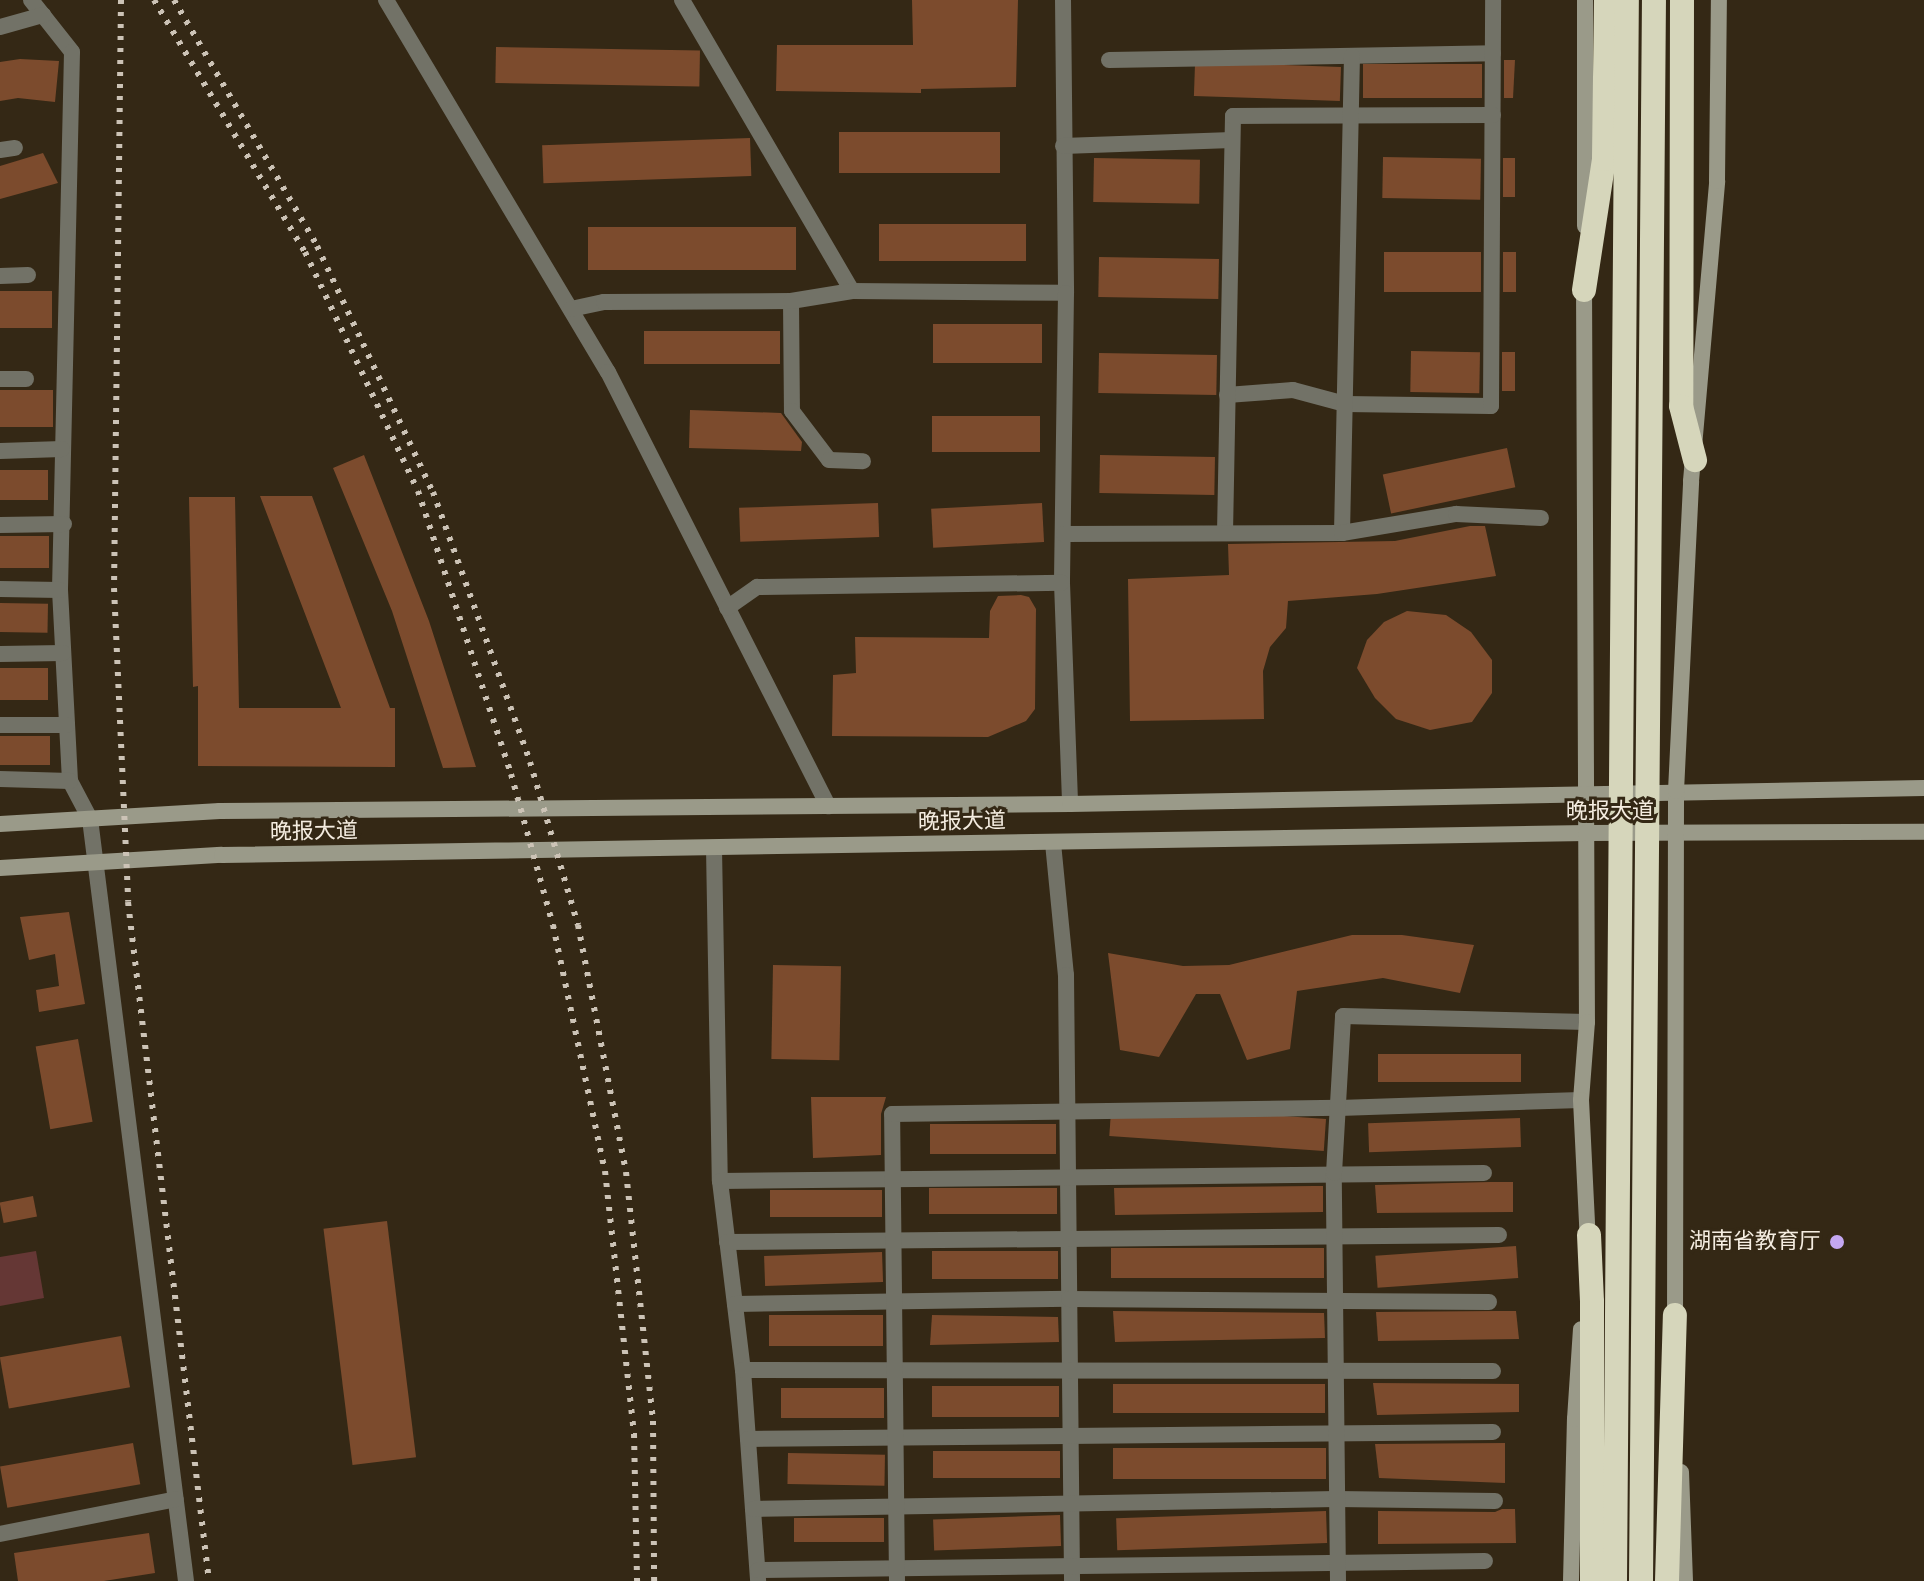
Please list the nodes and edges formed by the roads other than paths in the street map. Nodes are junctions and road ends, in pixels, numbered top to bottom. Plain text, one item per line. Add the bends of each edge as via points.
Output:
1 (31, 0) edge
2 (386, 0) edge
3 (682, 0) edge
4 (1063, 0) edge
5 (1493, 0) edge
6 (1585, 0) edge
7 (1606, 0) edge
8 (1627, 0) edge
9 (1654, 0) edge
10 (1682, 0) edge
11 (1719, 0) edge
12 (43, 15) junction
13 (0, 27) edge
14 (1493, 53) junction
15 (1352, 56) junction
16 (1109, 60) dead end
17 (1493, 115) junction
18 (1351, 117) junction
19 (1232, 140) junction
20 (1063, 146) junction
21 (28, 275) dead end
22 (0, 276) edge
23 (1584, 290) junction
24 (852, 291) junction
25 (1066, 293) junction
26 (791, 301) junction
27 (571, 309) junction
28 (0, 379) edge
29 (26, 379) dead end
30 (1227, 395) junction
31 (1345, 404) junction
32 (62, 449) junction
33 (0, 451) edge
34 (1695, 460) junction
35 (863, 461) dead end
36 (1541, 518) dead end
37 (64, 524) junction
38 (0, 525) edge
39 (1225, 533) junction
40 (1342, 533) junction
41 (1064, 534) junction
42 (1062, 583) junction
43 (0, 589) edge
44 (60, 590) junction
45 (727, 608) junction
46 (63, 653) junction
47 (0, 654) edge
48 (0, 725) edge
49 (67, 725) junction
50 (0, 779) edge
51 (70, 781) junction
52 (1924, 788) edge
53 (1676, 791) junction
54 (1586, 794) junction
55 (1070, 804) junction
56 (828, 806) junction
57 (90, 819) junction
58 (0, 824) edge
59 (1924, 832) edge
60 (1586, 833) junction
61 (1675, 835) junction
62 (1053, 843) junction
63 (714, 848) junction
64 (95, 863) junction
65 (0, 868) edge
66 (1587, 1022) junction
67 (1581, 1100) junction
68 (1339, 1108) junction
69 (1067, 1113) junction
70 (1334, 1173) junction
71 (1484, 1173) dead end
72 (1068, 1175) junction
73 (893, 1179) junction
74 (720, 1181) junction
75 (1499, 1235) dead end
76 (1589, 1235) junction
77 (1334, 1237) junction
78 (1069, 1238) junction
79 (894, 1241) junction
80 (727, 1242) junction
81 (1069, 1299) junction
82 (895, 1300) junction
83 (1334, 1300) junction
84 (1489, 1302) dead end
85 (735, 1304) junction
86 (1675, 1315) junction
87 (743, 1370) junction
88 (897, 1370) junction
89 (1334, 1371) junction
90 (1493, 1371) dead end
91 (1070, 1372) junction
92 (1493, 1432) dead end
93 (1335, 1433) junction
94 (898, 1437) junction
95 (1070, 1437) junction
96 (748, 1439) junction
97 (176, 1499) junction
98 (1336, 1499) junction
99 (1495, 1501) dead end
100 (898, 1504) junction
101 (1069, 1504) junction
102 (753, 1509) junction
103 (0, 1534) edge
104 (1485, 1561) dead end
105 (1337, 1562) junction
106 (1072, 1572) edge
107 (758, 1575) edge
108 (897, 1575) edge
109 (186, 1581) edge
110 (1338, 1581) edge
111 (1571, 1581) edge
112 (1592, 1581) edge
113 (1615, 1581) edge
114 (1641, 1581) edge
115 (1667, 1581) edge
116 (1685, 1581) edge

1 - 12 street
2 - 27 street
3 - 24 street
4 - 20 street
5 - 14 street
6 - 23 main road
7 - 23 highway via 1604,159
8 - 113 highway
9 - 114 highway
10 - 34 highway via 1681,406
11 - 34 main road via 1717,181
12 - 13 street
12 - 32 street via 72,52
14 - 15 street
14 - 17 street
15 - 16 street
15 - 18 street
17 - 18 street
17 - 31 street via 1491,406
18 - 19 street via 1233,116
18 - 31 street
19 - 20 street
19 - 30 street
20 - 25 street
21 - 22 street
23 - 54 main road
24 - 25 street
24 - 26 street
25 - 41 street
26 - 27 street via 604,302
26 - 35 street via 792,411 829,460
27 - 45 street
28 - 29 street
30 - 31 street via 1293,390
30 - 39 street
31 - 40 street
32 - 33 street
32 - 37 street
34 - 53 main road
36 - 40 street via 1456,514
37 - 38 street
37 - 44 street
39 - 40 street
39 - 41 street
41 - 42 street
42 - 45 street via 757,587
42 - 55 street
43 - 44 street
44 - 46 street
45 - 56 street
46 - 47 street
46 - 49 street
48 - 49 street
49 - 51 street
50 - 51 street
51 - 57 street
52 - 53 main road, 晚报大道
53 - 54 main road, 晚报大道
53 - 61 main road
54 - 55 main road, 晚报大道
54 - 60 main road
55 - 56 main road, 晚报大道
56 - 57 main road, 晚报大道 via 220,811
57 - 58 main road, 晚报大道
57 - 64 street
59 - 61 main road, 晚报大道
60 - 61 main road, 晚报大道
60 - 62 main road, 晚报大道
60 - 66 main road
61 - 86 main road
62 - 63 main road, 晚报大道
62 - 69 street via 1066,975
63 - 64 main road, 晚报大道 via 222,855
63 - 74 street
64 - 65 main road, 晚报大道
64 - 97 street
66 - 67 main road
66 - 68 street via 1343,1016
67 - 68 street
67 - 76 main road
68 - 69 street
68 - 70 street
69 - 72 street
69 - 73 street via 892,1114
70 - 71 street
70 - 72 street
70 - 77 street
72 - 73 street
72 - 78 street
73 - 74 street
73 - 79 street
74 - 80 street
75 - 77 street
76 - 111 main road via 1575,1419
76 - 112 highway
77 - 78 street
77 - 83 street
78 - 79 street
78 - 81 street
79 - 80 street
79 - 82 street
80 - 85 street
81 - 82 street
81 - 83 street
81 - 91 street
82 - 85 street
82 - 88 street
83 - 84 street
83 - 89 street
85 - 87 street
86 - 115 highway
86 - 116 main road
87 - 88 street
87 - 96 street
88 - 91 street
88 - 94 street
89 - 90 street
89 - 91 street
89 - 93 street
91 - 95 street
92 - 93 street
93 - 95 street
93 - 98 street
94 - 95 street
94 - 96 street
94 - 100 street
95 - 101 street
96 - 102 street
97 - 103 street
97 - 109 street
98 - 99 street
98 - 101 street
98 - 105 street
100 - 101 street
100 - 102 street
100 - 108 street
101 - 106 street
102 - 107 street
104 - 105 street
105 - 106 street
105 - 110 street
106 - 108 street
107 - 108 street

